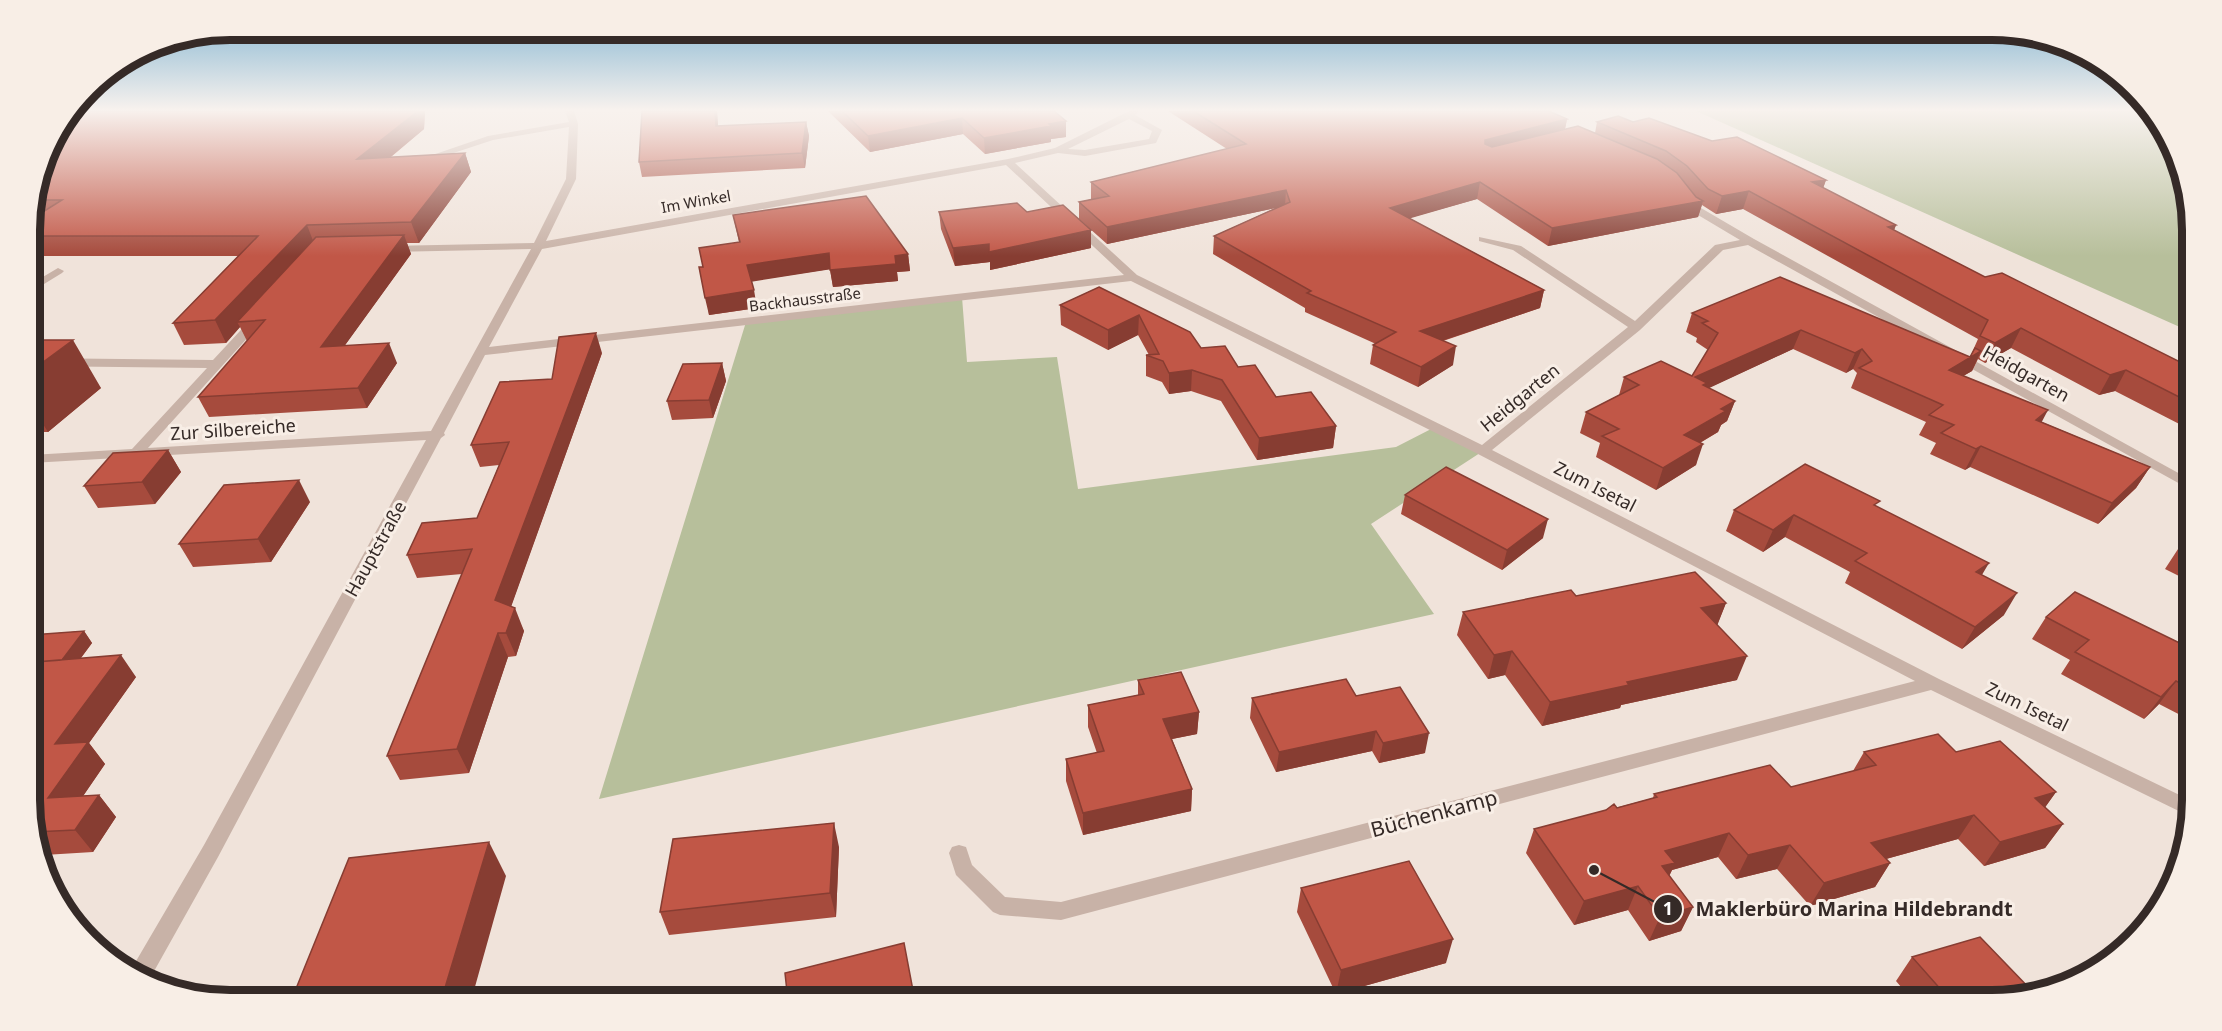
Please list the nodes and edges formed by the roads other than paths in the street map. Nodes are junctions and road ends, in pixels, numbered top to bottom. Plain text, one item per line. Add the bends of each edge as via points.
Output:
1 (426, 159) edge
2 (572, 159) edge
3 (1020, 159) edge
4 (1008, 162) junction
5 (414, 163) edge
6 (1677, 186) edge
7 (1483, 239) dead end
8 (1749, 241) junction
9 (538, 246) junction
10 (377, 249) edge
11 (58, 271) dead end
12 (1133, 277) junction
13 (41, 282) edge
14 (265, 311) edge
15 (1636, 327) junction
16 (482, 352) junction
17 (41, 362) edge
18 (218, 364) junction
19 (438, 435) junction
20 (1483, 451) junction
21 (135, 454) junction
22 (41, 459) edge
23 (2182, 481) edge
24 (1933, 683) junction
25 (2182, 805) edge
26 (959, 854) dead end
27 (143, 969) edge

1 - 5 street
2 - 9 street, Hauptstraße via 571,179
3 - 4 street, Im Winkel
4 - 9 street, Im Winkel
4 - 12 street, Zum Isetal
6 - 8 street, Heidgarten via 1697,210
7 - 15 street via 1517,248
8 - 15 street, Heidgarten via 1719,247
8 - 23 street, Heidgarten
9 - 10 street, Im Winkel
9 - 16 street, Hauptstraße
11 - 13 street
12 - 16 street, Backhausstraße
12 - 20 street, Zum Isetal
14 - 18 street
15 - 20 street, Heidgarten
16 - 19 street, Hauptstraße
17 - 18 street
18 - 21 street
19 - 21 street, Zur Silbereiche
19 - 27 street, Hauptstraße
20 - 24 street, Zum Isetal
21 - 22 street, Zur Silbereiche
24 - 25 street, Zum Isetal
24 - 26 street, Büchenkamp via 1061,911 1000,906 963,869

